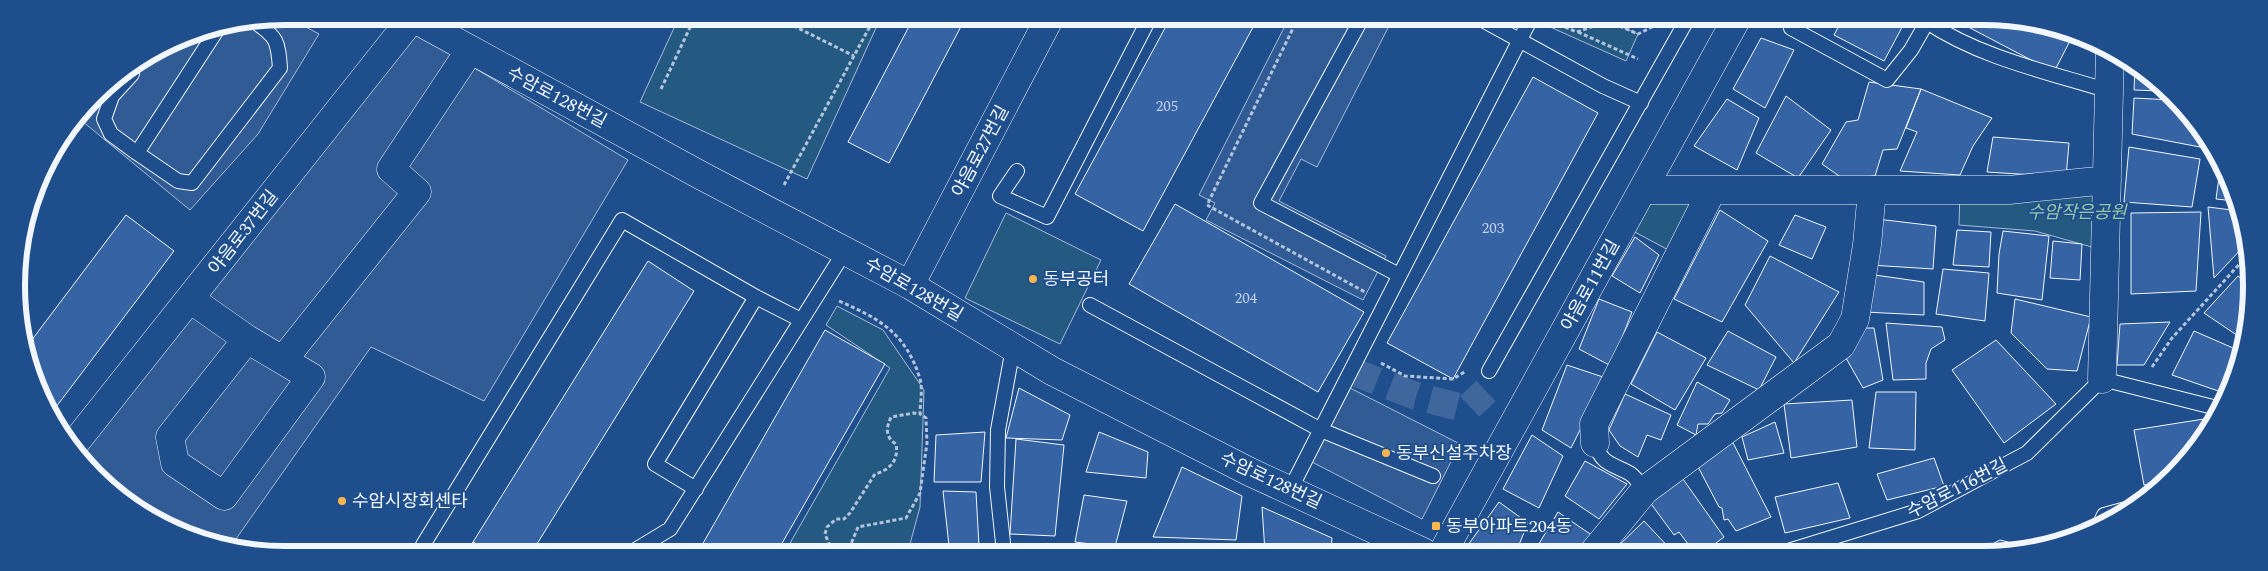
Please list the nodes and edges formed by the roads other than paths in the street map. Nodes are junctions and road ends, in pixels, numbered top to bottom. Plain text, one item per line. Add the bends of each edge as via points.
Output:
1 (406, 25) edge
2 (426, 25) edge
3 (1046, 25) edge
4 (1146, 25) edge
5 (1358, 25) edge
6 (1493, 25) edge
7 (1527, 25) edge
8 (1684, 25) edge
9 (1734, 25) edge
10 (1791, 25) edge
11 (1925, 25) edge
12 (1932, 25) edge
13 (262, 26) edge
14 (212, 36) edge
15 (1520, 39) junction
16 (470, 50) junction
17 (2110, 58) edge
18 (121, 84) edge
19 (2109, 91) junction
20 (1640, 103) junction
21 (137, 153) junction
22 (1017, 171) dead end
23 (2107, 180) junction
24 (1643, 190) junction
25 (1872, 190) junction
26 (1711, 192) junction
27 (845, 251) junction
28 (1399, 275) junction
29 (910, 285) junction
30 (756, 297) junction
31 (190, 299) junction
32 (1090, 305) dead end
33 (801, 320) junction
34 (247, 339) junction
35 (1014, 348) junction
36 (283, 360) junction
37 (1489, 371) dead end
38 (2102, 379) junction
39 (2213, 407) edge
40 (1321, 430) junction
41 (77, 441) edge
42 (1596, 443) joint
43 (1433, 476) dead end
44 (696, 489) junction
45 (1290, 490) junction
46 (1645, 490) junction
47 (428, 546) edge
48 (642, 546) edge
49 (1003, 546) edge
50 (1411, 546) edge
51 (1446, 546) edge
52 (1599, 546) edge
53 (1805, 546) edge

1 - 31 street, 야음로37번길
2 - 16 street, 수암로128번길
3 - 29 street, 야음로27번길
4 - 22 lane via 1047,217 1000,196
5 - 28 lane via 1261,203
6 - 15 lane
7 - 15 lane
8 - 20 lane
9 - 24 street, 야음로11번길
10 - 11 lane via 1791,28 1887,80 1911,50
12 - 19 lane via 1948,36 2008,60
13 - 21 lane via 273,34 280,68 192,183 178,181
14 - 21 lane
15 - 20 lane
15 - 28 lane
16 - 27 street, 수암로128번길
16 - 36 street via 391,169 417,192
17 - 19 street
18 - 21 lane via 112,96 104,119 111,134
19 - 23 street
20 - 37 lane
23 - 25 street via 2008,190
23 - 38 street
24 - 26 street
24 - 51 street, 야음로11번길
25 - 26 street
25 - 46 street via 1855,319 1841,345
26 - 42 street via 1594,424
27 - 29 street, 수암로128번길
27 - 33 lane
28 - 40 lane
29 - 35 street, 수암로128번길
30 - 33 lane
30 - 44 lane via 655,464
30 - 47 lane via 622,220
31 - 34 street
31 - 41 street, 야음로37번길
32 - 40 lane
33 - 44 lane
34 - 36 street
34 - 36 street via 170,437 175,463 224,496 310,378
35 - 45 street, 수암로128번길 via 1076,384
35 - 49 lane via 998,430 997,487
38 - 39 lane
38 - 53 lane, 수암로116번길 via 2027,452 1918,510
40 - 43 lane
40 - 45 lane
42 - 46 lane via 1599,456 1631,474
44 - 48 lane via 670,529
45 - 50 street, 수암로128번길
46 - 52 street

